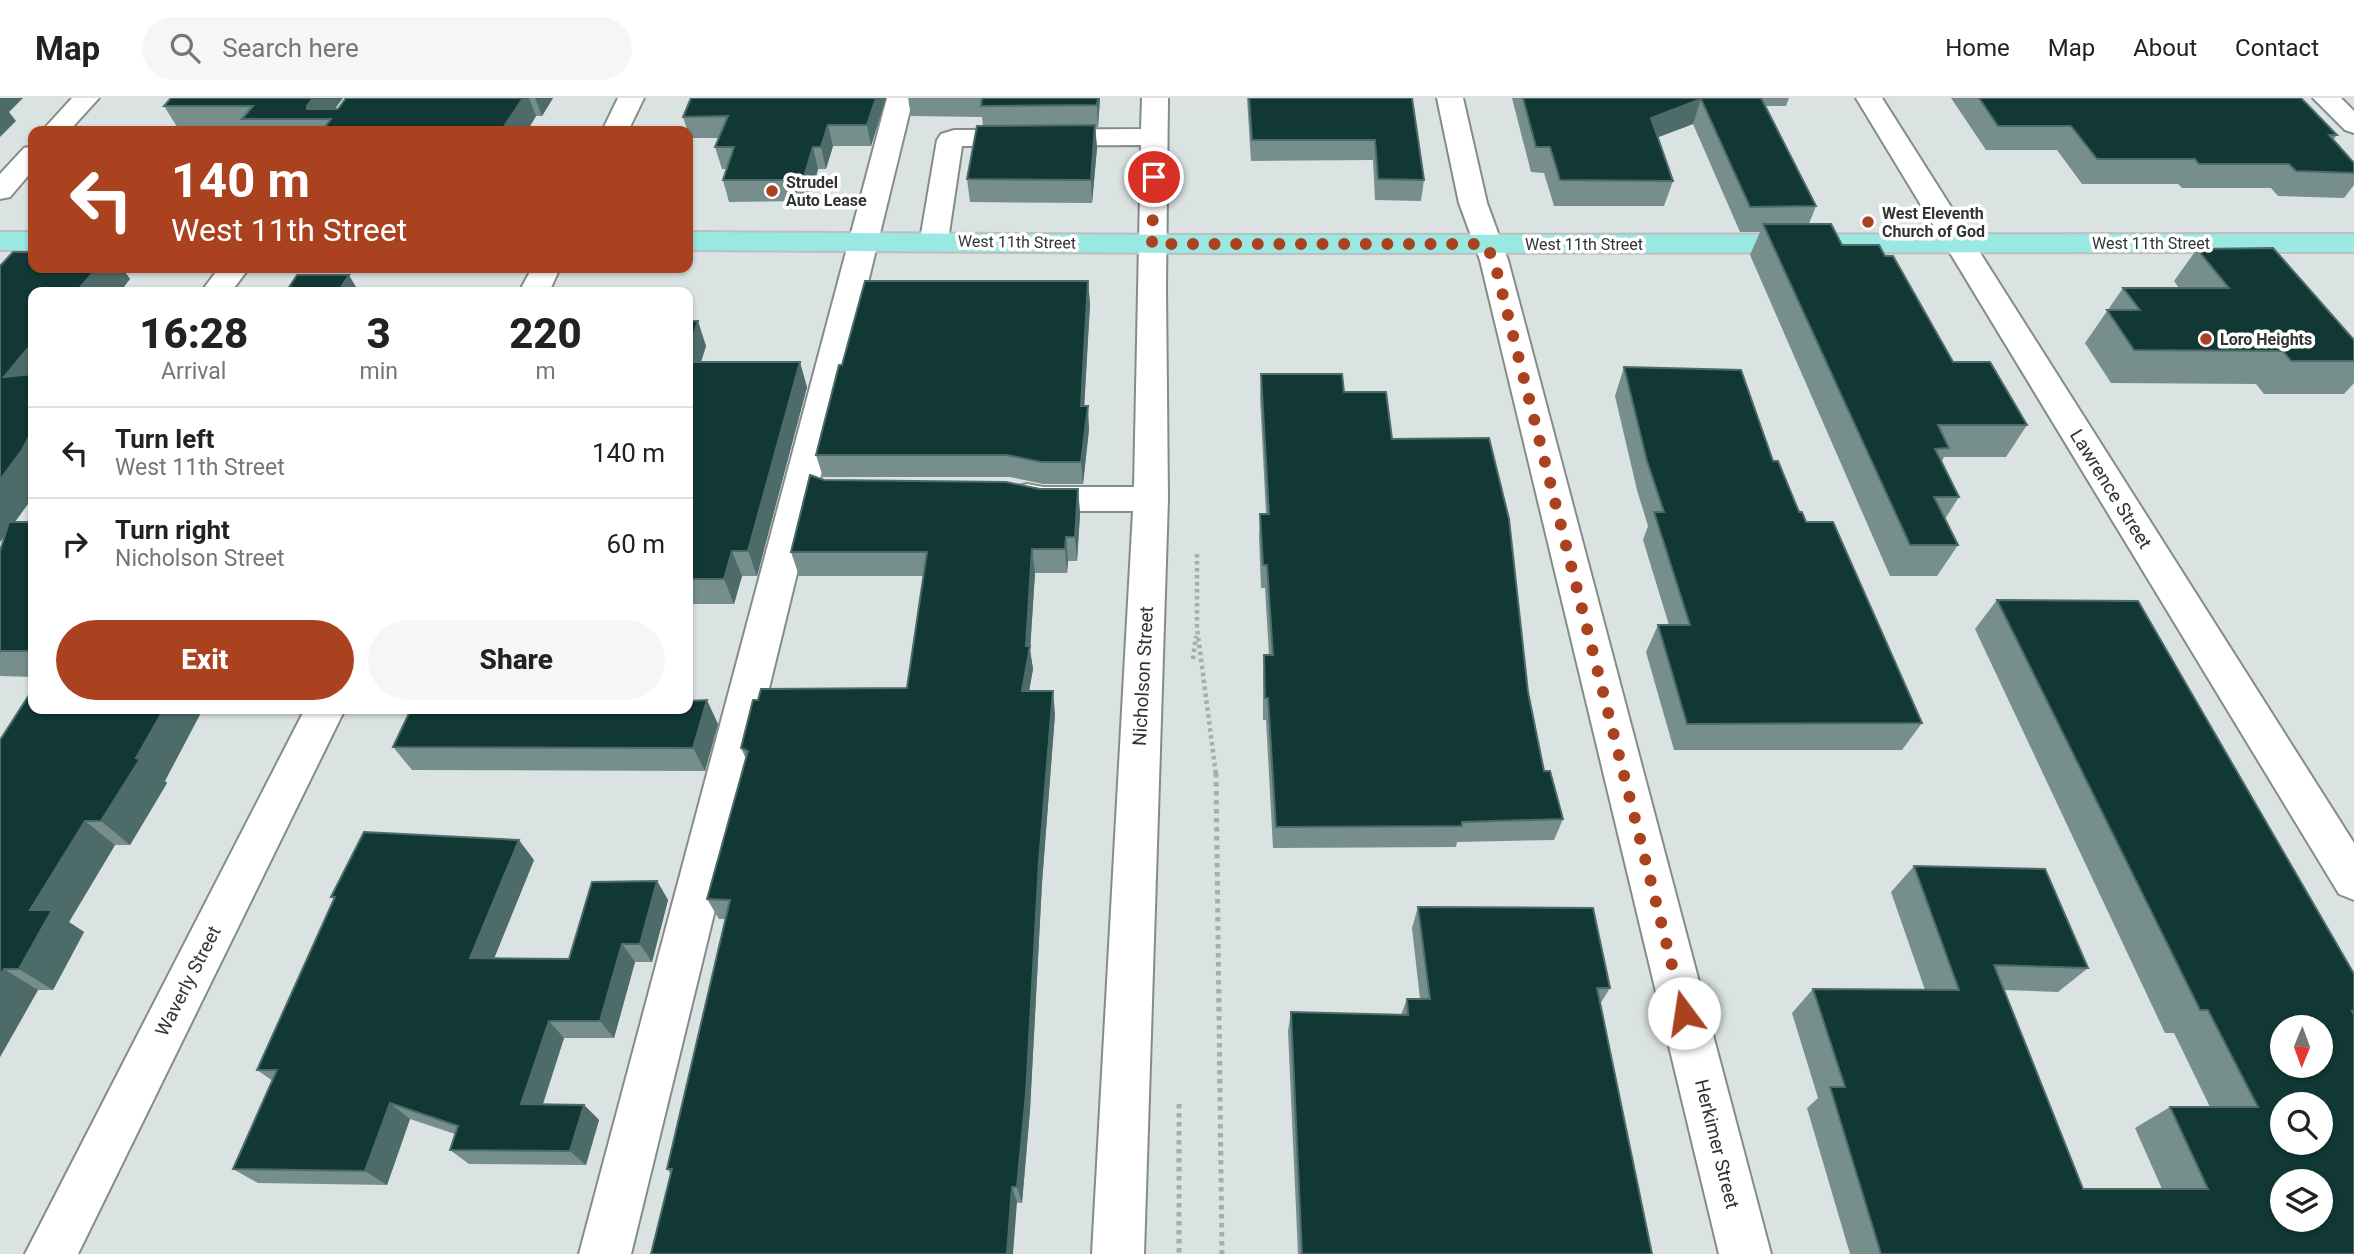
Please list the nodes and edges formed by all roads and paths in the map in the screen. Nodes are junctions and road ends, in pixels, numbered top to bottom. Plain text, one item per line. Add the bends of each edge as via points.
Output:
1 (86, 98) edge
2 (631, 98) edge
3 (900, 98) edge
4 (1156, 98) edge
5 (1450, 98) edge
6 (1869, 98) edge
7 (2326, 98) edge
8 (2354, 125) edge
9 (60, 126) edge
10 (617, 126) edge
11 (1155, 136) junction
12 (28, 159) edge
13 (2, 185) edge
14 (934, 240) junction
15 (0, 241) edge
16 (28, 241) edge
17 (693, 241) edge
18 (865, 241) junction
19 (1959, 243) junction
20 (2354, 243) edge
21 (1152, 244) junction
22 (1485, 244) junction
23 (996, 492) edge
24 (1151, 499) junction
25 (1197, 545) dead end
26 (322, 714) edge
27 (2354, 881) edge
28 (51, 1254) edge
29 (605, 1254) edge
30 (1118, 1254) edge
31 (1222, 1254) edge
32 (1745, 1254) edge

1 - 9 street
2 - 10 street
3 - 18 street
4 - 11 street, Nicholson Street
5 - 22 street, Herkimer Street
6 - 19 street, Lawrence Street
7 - 8 street
11 - 14 street via 950,140
11 - 21 street, Nicholson Street
12 - 13 street
14 - 18 main road, West 11th Street
14 - 21 main road, West 11th Street
15 - 16 main road
17 - 18 main road, West 11th Street
18 - 29 street
19 - 20 main road, West 11th Street
19 - 22 main road, West 11th Street
19 - 27 street, Lawrence Street
21 - 22 main road, West 11th Street
21 - 24 street, Nicholson Street
22 - 32 street, Herkimer Street via 1494,260
23 - 24 street via 1043,499
24 - 30 street, Nicholson Street
25 - 31 path via 1197,628 1216,771
26 - 28 street, Waverly Street

